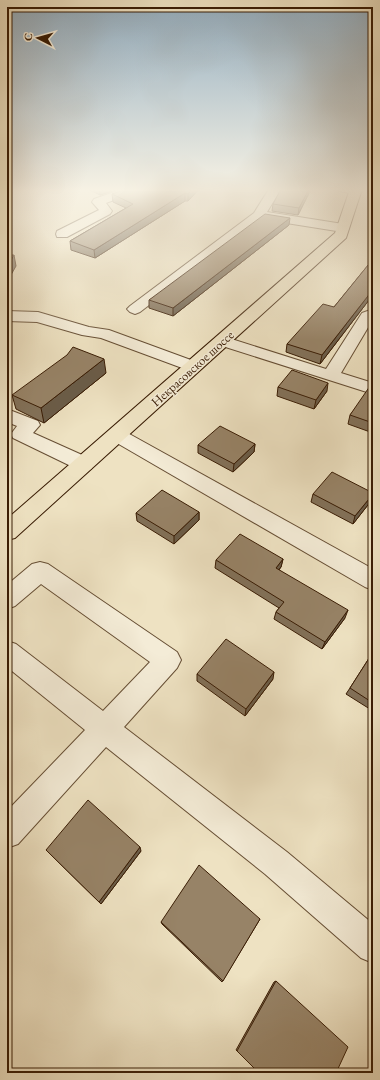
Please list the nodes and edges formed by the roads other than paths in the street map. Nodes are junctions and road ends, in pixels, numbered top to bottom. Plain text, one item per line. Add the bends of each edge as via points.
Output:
1 (227, 239) edge
2 (335, 239) edge
3 (135, 309) dead end
4 (373, 314) edge
5 (7, 316) edge
6 (222, 341) junction
7 (193, 367) junction
8 (331, 375) junction
9 (373, 389) edge
10 (9, 407) edge
11 (117, 435) junction
12 (13, 439) edge
13 (84, 464) junction
14 (7, 532) edge
15 (373, 580) edge
16 (7, 599) edge
17 (7, 652) edge
18 (105, 729) junction
19 (7, 833) edge
20 (373, 946) edge

1 - 3 street
2 - 6 main road, Некрасовское шоссе
4 - 8 street via 367,316
5 - 7 street via 38,317 88,332 103,333
6 - 7 main road, Некрасовское шоссе
6 - 8 street
7 - 11 main road, Некрасовское шоссе
8 - 9 street
10 - 12 street via 31,425
11 - 13 main road, Некрасовское шоссе
11 - 15 street
12 - 13 street
13 - 14 main road, Некрасовское шоссе
16 - 18 street via 40,571 168,660
17 - 18 street
18 - 19 street
18 - 20 street via 276,863

